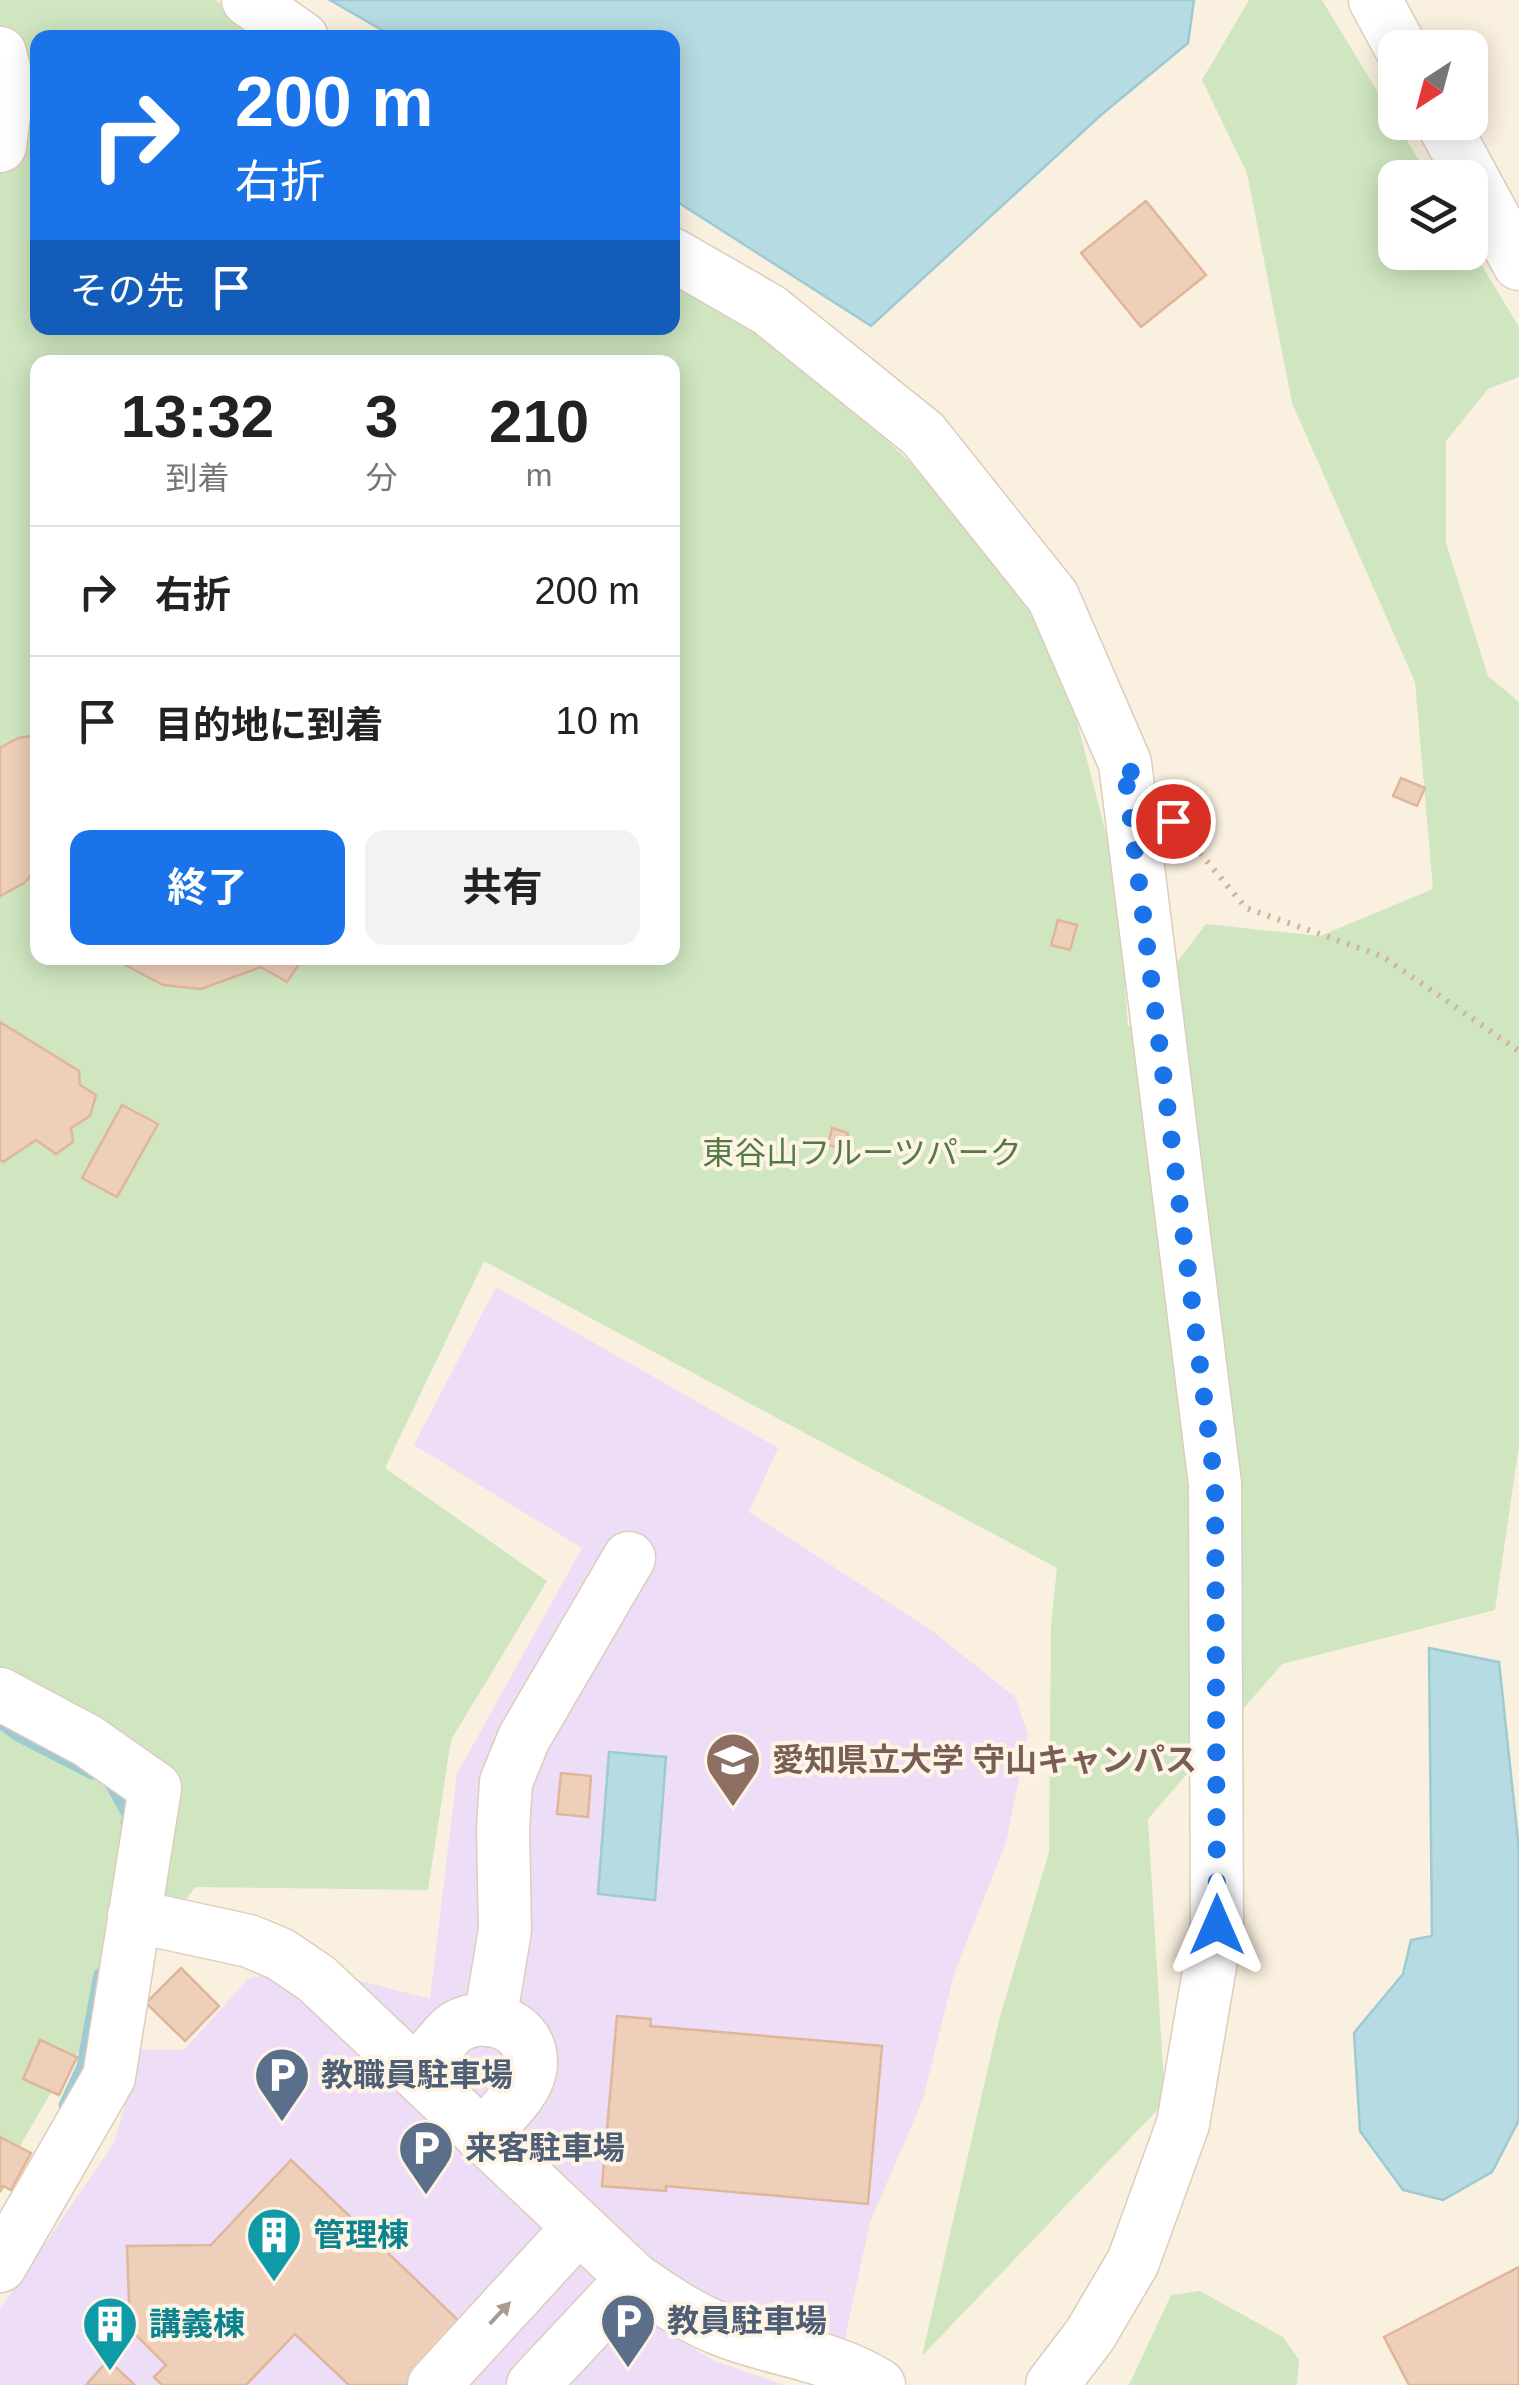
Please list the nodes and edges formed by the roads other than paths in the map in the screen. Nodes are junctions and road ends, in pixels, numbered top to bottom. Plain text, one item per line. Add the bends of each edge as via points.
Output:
1 (248, 0) edge
2 (1375, 0) edge
3 (291, 30) edge
4 (1391, 30) edge
5 (0, 53) edge
6 (1452, 140) edge
7 (0, 146) edge
8 (680, 259) edge
9 (1519, 264) edge
10 (629, 1558) dead end
11 (0, 1694) edge
12 (134, 1916) junction
13 (490, 2020) junction
14 (438, 2094) junction
15 (482, 2136) junction
16 (579, 2228) junction
17 (0, 2266) edge
18 (633, 2278) junction
19 (434, 2385) edge
20 (533, 2385) edge
21 (880, 2385) edge
22 (1052, 2385) edge

1 - 3 street
2 - 4 street
5 - 7 street via 8,84
6 - 9 street
8 - 22 street via 769,310 923,434 1053,597 1124,764 1215,1484 1217,1925 1183,2124 1133,2262
10 - 13 street via 524,1738 506,1782 505,1930
11 - 12 street via 88,1741 155,1788
12 - 14 street via 280,1954 317,1980
12 - 17 street via 109,2077
13 - 14 street via 455,2028 434,2050
13 - 15 street via 520,2031 531,2054 526,2084
14 - 15 street
15 - 16 street
16 - 18 street
19 -> 16 street
18 - 20 street
18 - 21 street via 726,2332 845,2366

